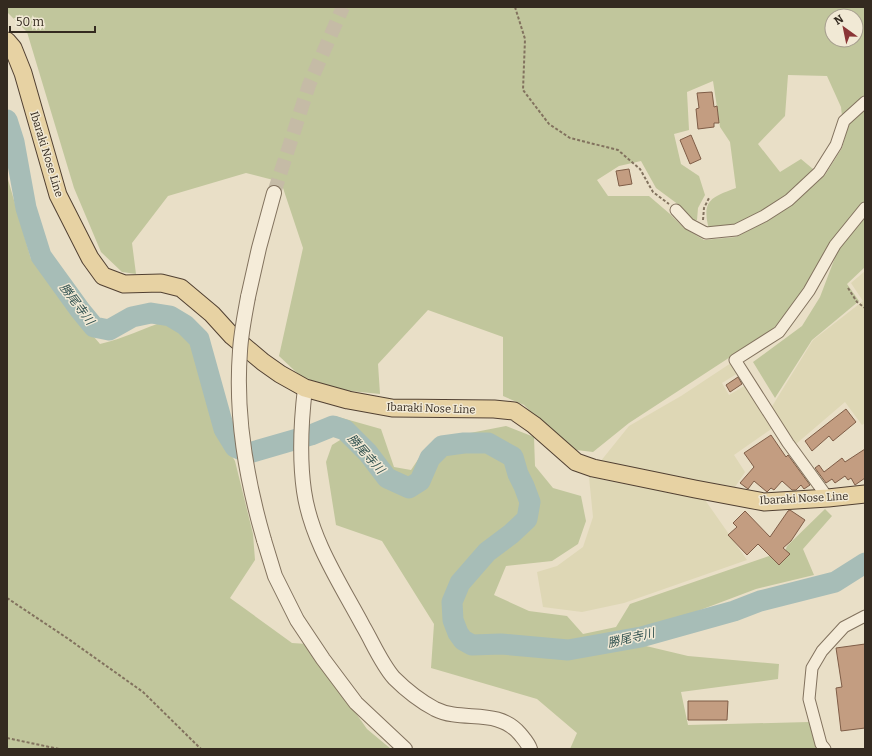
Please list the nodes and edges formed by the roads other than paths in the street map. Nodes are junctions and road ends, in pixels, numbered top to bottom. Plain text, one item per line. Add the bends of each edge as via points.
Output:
1 (7, 41) edge
2 (865, 102) edge
3 (274, 193) tunnel mouth
4 (865, 208) edge
5 (676, 210) road end
6 (304, 396) junction
7 (865, 494) edge
8 (828, 498) junction
9 (865, 616) edge
10 (405, 749) edge
11 (530, 749) edge
12 (825, 749) edge

1 - 6 main road, Ibaraki Nose Line via 13,48 23,73 58,194 90,258 103,276 124,284 161,283 181,288 212,314 232,336
2 - 5 street via 844,121 836,145 819,172 789,200 764,216 736,230 706,233 689,224
3 - 10 street, bridge via 248,296 240,350 238,393 243,451 253,502 275,576 297,620 356,703
4 - 8 street via 835,245 810,292 779,332 735,360 788,443
6 - 8 main road, Ibaraki Nose Line via 392,408 514,411 576,462 593,468 764,502
6 - 11 street via 300,445 304,491 310,519 321,547 381,659 394,678 437,710 504,721 517,731
7 - 8 main road, Ibaraki Nose Line
9 - 12 street via 844,627 822,651 812,668 809,699 821,744

